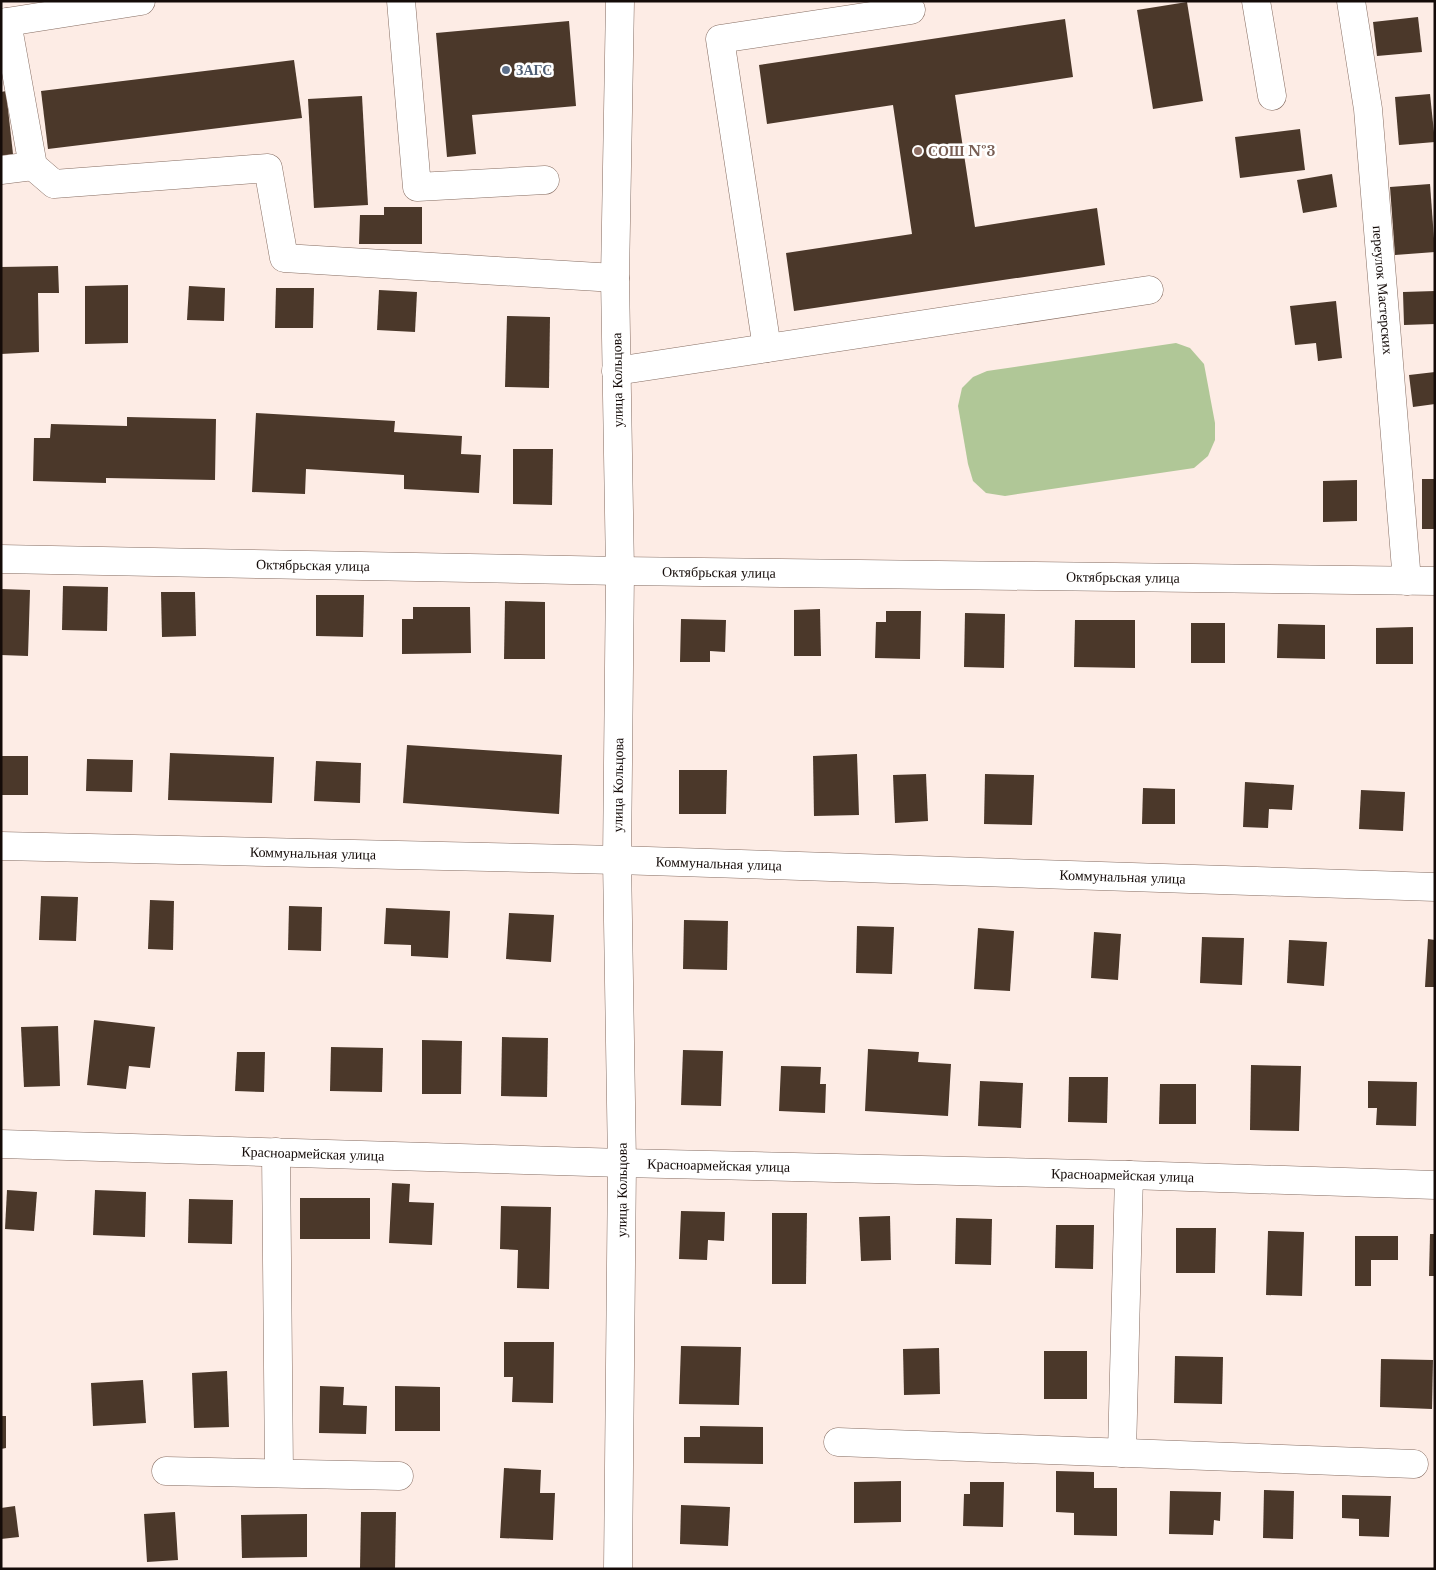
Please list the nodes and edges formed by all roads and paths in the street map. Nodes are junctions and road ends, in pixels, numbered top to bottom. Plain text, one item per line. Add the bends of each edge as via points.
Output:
1 (141, 1) edge
2 (401, 1) edge
3 (620, 1) edge
4 (1256, 1) edge
5 (1351, 1) edge
6 (911, 10) dead end
7 (4, 22) edge
8 (1272, 96) dead end
9 (32, 166) junction
10 (1, 170) edge
11 (545, 180) dead end
12 (615, 278) junction
13 (1149, 290) dead end
14 (767, 348) junction
15 (616, 371) junction
16 (1, 559) edge
17 (620, 571) junction
18 (1407, 581) junction
19 (1435, 581) edge
20 (1, 846) edge
21 (617, 860) junction
22 (1435, 887) edge
23 (1, 1144) edge
24 (276, 1152) junction
25 (622, 1163) junction
26 (1130, 1175) junction
27 (1435, 1185) edge
28 (838, 1442) dead end
29 (1122, 1453) junction
30 (1414, 1464) dead end
31 (166, 1471) dead end
32 (279, 1473) junction
33 (399, 1476) dead end
34 (618, 1569) edge

1 - 7 street
2 - 11 street via 417,187
3 - 12 street, улица Кольцова
4 - 8 street
5 - 18 street, переулок Мастерских via 1368,109
6 - 14 street via 720,39
7 - 9 street
9 - 10 street
9 - 12 street via 54,184 268,168 284,258
12 - 15 street, улица Кольцова
13 - 14 street
14 - 15 street
15 - 17 street, улица Кольцова
16 - 17 street, Октябрьская улица
17 - 18 street, Октябрьская улица
17 - 21 street, улица Кольцова
18 - 19 street, Октябрьская улица
20 - 21 street, Коммунальная улица
21 - 22 street, Коммунальная улица
21 - 25 street, улица Кольцова
23 - 24 street, Красноармейская улица
24 - 25 street, Красноармейская улица
24 - 32 street
25 - 26 street, Красноармейская улица
25 - 34 street, улица Кольцова
26 - 27 street, Красноармейская улица
26 - 29 street
28 - 29 street
29 - 30 street
31 - 32 street
32 - 33 street

